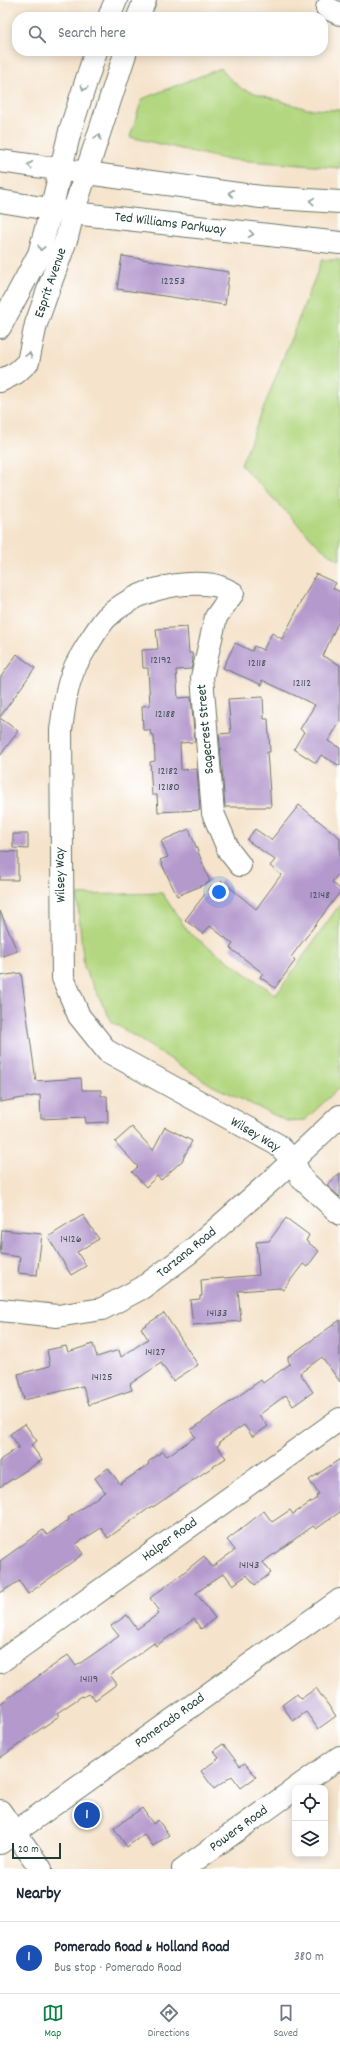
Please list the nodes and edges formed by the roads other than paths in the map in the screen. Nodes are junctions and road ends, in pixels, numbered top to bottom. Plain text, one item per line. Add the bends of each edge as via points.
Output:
1 (116, 0) edge
2 (145, 0) edge
3 (111, 12) edge
4 (140, 12) edge
5 (94, 56) edge
6 (124, 56) edge
7 (0, 161) edge
8 (60, 169) junction
9 (86, 174) junction
10 (0, 201) edge
11 (340, 202) edge
12 (51, 210) junction
13 (73, 213) junction
14 (340, 243) edge
15 (0, 327) edge
16 (0, 380) edge
17 (234, 593) joint
18 (240, 865) dead end
19 (340, 1116) edge
20 (293, 1160) junction
21 (340, 1214) edge
22 (0, 1310) edge
23 (340, 1419) edge
24 (340, 1600) edge
25 (0, 1662) edge
26 (340, 1756) edge
27 (299, 1785) edge
28 (292, 1790) edge
29 (0, 1812) edge
30 (8, 1838) edge
31 (41, 1869) edge
32 (182, 1869) edge

1 - 3 street
2 - 4 street
5 -> 8 street, Esprit Avenue
9 -> 6 street, Esprit Avenue
8 -> 7 street
8 - 9 street
8 - 12 street, Esprit Avenue
11 -> 9 street via 261,197
9 - 13 street, Esprit Avenue
10 - 12 street, Ted Williams Parkway
12 - 13 street, Ted Williams Parkway
12 -> 15 street, Esprit Avenue via 39,254
13 -> 14 street, Ted Williams Parkway
16 -> 13 street, Esprit Avenue via 16,373 28,362 36,324
17 - 18 street, Sagecrest Street via 216,617 202,677 213,813 229,852
17 - 20 street, Wilsey Way via 215,585 174,585 156,589 119,607 105,619 75,667 66,693 61,730 63,978 79,1016 107,1051 278,1145
19 - 20 street, Tarzana Road
20 - 21 street, Wilsey Way via 302,1179
20 - 22 street, Tarzana Road via 189,1253 142,1288 102,1309 57,1316
23 - 25 street, Halper Road
24 - 30 street, Pomerado Road
26 - 27 street, Powers Road
28 - 32 street, Powers Road
29 - 30 street
30 - 31 street

